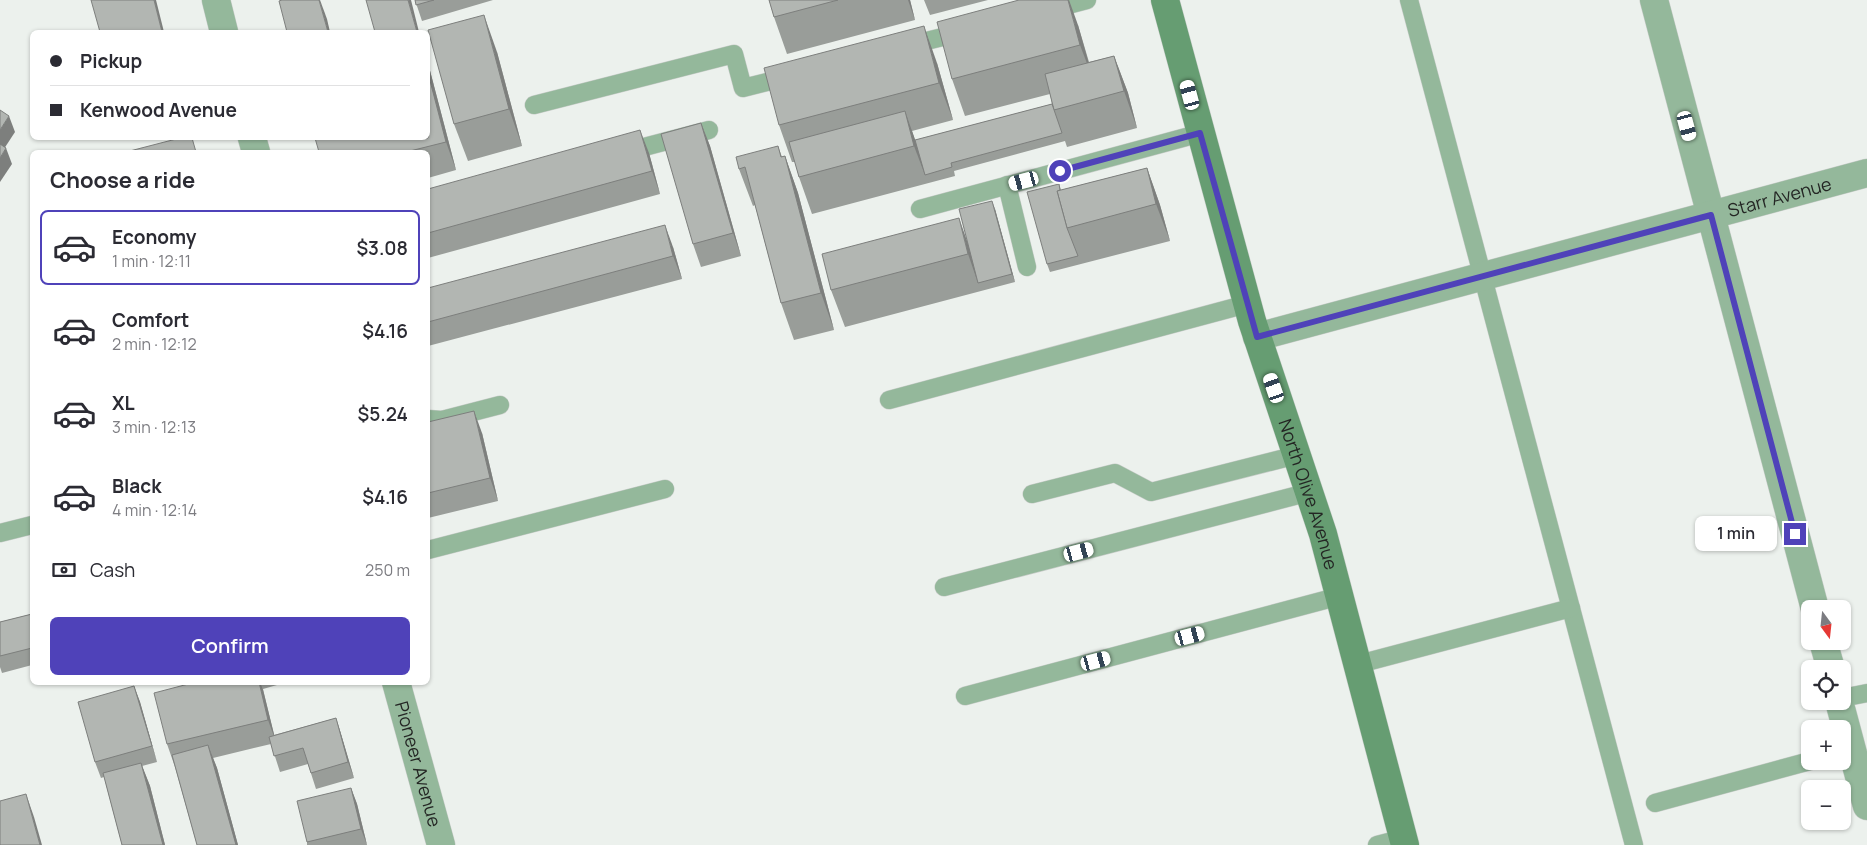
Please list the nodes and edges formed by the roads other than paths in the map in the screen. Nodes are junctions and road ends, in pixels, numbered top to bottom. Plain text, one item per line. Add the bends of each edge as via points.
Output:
1 (216, 0) edge
2 (1087, 0) edge
3 (1165, 0) edge
4 (1409, 0) edge
5 (1654, 0) edge
6 (1030, 15) edge
7 (982, 27) edge
8 (224, 30) edge
9 (886, 52) edge
10 (810, 71) edge
11 (534, 105) dead end
12 (709, 130) dead end
13 (1200, 133) junction
14 (606, 157) edge
15 (1867, 173) edge
16 (1007, 186) junction
17 (920, 209) dead end
18 (1711, 215) junction
19 (1027, 267) dead end
20 (1483, 277) junction
21 (1247, 304) junction
22 (1257, 337) junction
23 (889, 400) dead end
24 (500, 405) dead end
25 (430, 419) edge
26 (1297, 455) junction
27 (664, 489) dead end
28 (1310, 492) junction
29 (1032, 494) dead end
30 (30, 526) edge
31 (0, 533) edge
32 (430, 549) edge
33 (944, 587) dead end
34 (1340, 596) junction
35 (1813, 600) edge
36 (1572, 608) junction
37 (1359, 664) junction
38 (397, 685) edge
39 (1867, 693) edge
40 (965, 696) dead end
41 (1851, 696) edge
42 (1851, 762) edge
43 (1801, 763) edge
44 (1655, 803) dead end
45 (1867, 806) edge
46 (1404, 842) edge
47 (441, 845) edge
48 (1377, 845) edge
49 (1634, 845) edge

1 - 8 street
2 - 6 lane
3 - 13 street, North Olive Avenue
4 - 20 lane
5 - 18 street
7 - 9 lane
10 - 11 lane via 743,88 734,54
12 - 14 lane
13 - 16 lane
13 - 21 street, North Olive Avenue
15 - 18 street, Starr Avenue
16 - 17 lane
16 - 19 lane
18 - 20 street, Starr Avenue
18 - 35 street
20 - 22 street, Starr Avenue
20 - 36 lane
21 - 22 street, North Olive Avenue
21 - 23 lane
22 - 26 street, North Olive Avenue
24 - 25 lane via 442,420
26 - 28 street, North Olive Avenue
26 - 29 lane via 1151,492 1115,473
27 - 32 lane
28 - 33 lane
28 - 34 street, North Olive Avenue
30 - 31 lane
34 - 37 street, North Olive Avenue
34 - 40 lane
36 - 37 lane
36 - 49 lane
37 - 46 street, North Olive Avenue
38 - 47 street, Pioneer Avenue
39 - 41 lane
42 - 45 street
43 - 44 lane
46 - 48 lane

